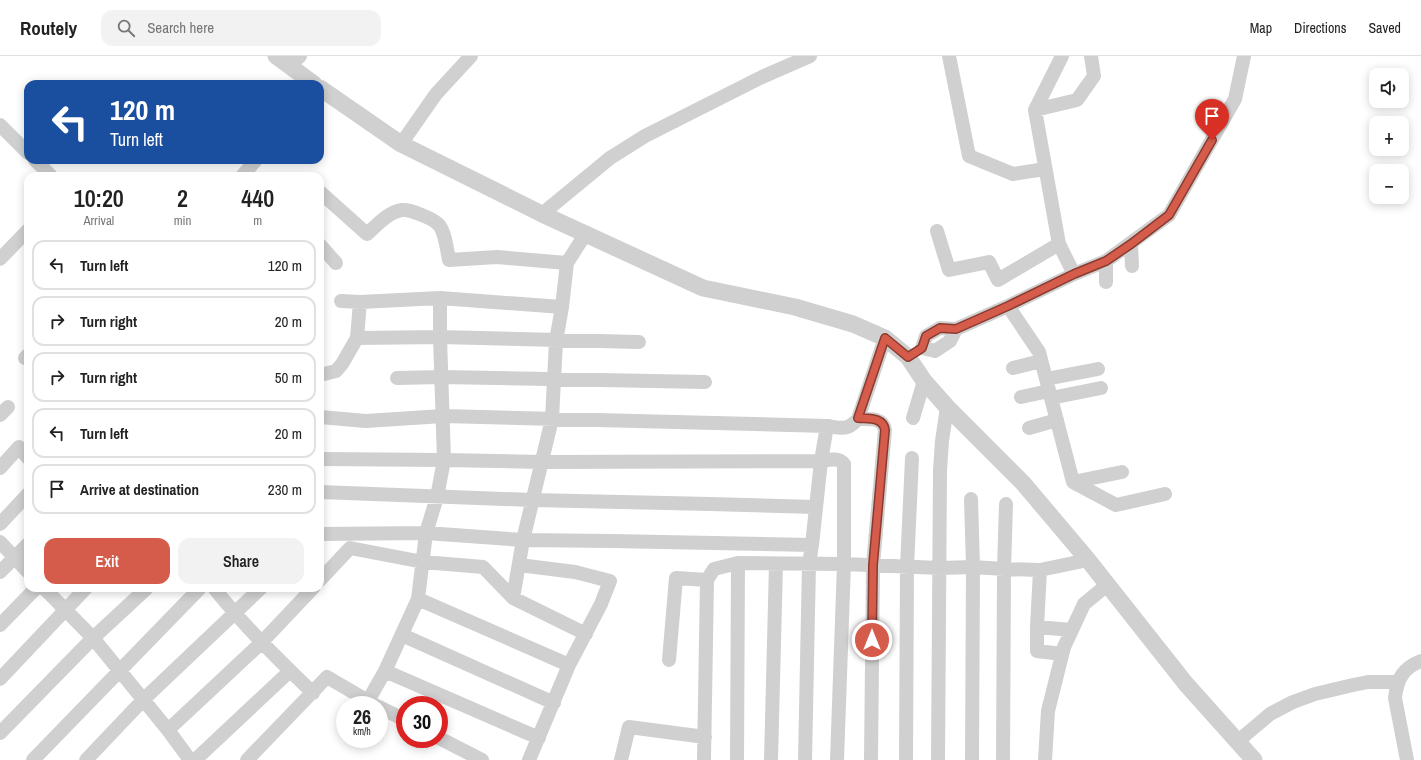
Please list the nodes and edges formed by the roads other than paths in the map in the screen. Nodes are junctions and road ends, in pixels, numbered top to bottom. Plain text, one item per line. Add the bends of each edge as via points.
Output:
1 (276, 56) edge
2 (471, 56) edge
3 (810, 56) edge
4 (949, 56) edge
5 (1062, 56) edge
6 (1091, 56) edge
7 (1244, 56) edge
8 (295, 61) edge
9 (311, 80) edge
10 (324, 91) edge
11 (1035, 110) junction
12 (3, 133) edge
13 (401, 144) junction
14 (24, 150) edge
15 (39, 164) edge
16 (252, 164) edge
17 (1046, 169) junction
18 (46, 172) edge
19 (246, 172) edge
20 (324, 196) edge
21 (542, 214) junction
22 (937, 231) dead end
23 (586, 233) junction
24 (24, 234) edge
25 (1059, 244) junction
26 (1131, 244) junction
27 (324, 250) edge
28 (0, 259) edge
29 (1106, 261) junction
30 (336, 263) dead end
31 (567, 263) junction
32 (1132, 266) dead end
33 (1074, 274) junction
34 (1106, 282) dead end
35 (440, 298) junction
36 (341, 301) dead end
37 (360, 302) junction
38 (1008, 306) junction
39 (562, 307) junction
40 (440, 337) junction
41 (357, 338) junction
42 (885, 338) junction
43 (556, 341) junction
44 (639, 342) dead end
45 (915, 353) junction
46 (1041, 361) junction
47 (1013, 368) dead end
48 (1098, 369) dead end
49 (324, 375) edge
50 (441, 377) junction
51 (397, 378) dead end
52 (554, 380) junction
53 (924, 381) junction
54 (704, 382) dead end
55 (1101, 388) dead end
56 (1049, 389) junction
57 (1021, 397) dead end
58 (947, 408) junction
59 (442, 416) junction
60 (324, 417) edge
61 (858, 418) junction
62 (913, 418) dead end
63 (552, 419) junction
64 (1057, 420) junction
65 (827, 426) junction
66 (1029, 428) dead end
67 (24, 453) edge
68 (912, 458) dead end
69 (324, 459) edge
70 (444, 460) junction
71 (821, 461) junction
72 (541, 462) junction
73 (0, 468) edge
74 (1122, 472) dead end
75 (1073, 482) junction
76 (324, 492) edge
77 (1165, 494) dead end
78 (437, 496) junction
79 (24, 498) edge
80 (971, 499) dead end
81 (532, 500) junction
82 (1006, 504) dead end
83 (815, 507) junction
84 (0, 524) edge
85 (426, 533) junction
86 (324, 534) edge
87 (523, 540) junction
88 (0, 542) edge
89 (812, 545) junction
90 (24, 548) edge
91 (14, 558) junction
92 (1088, 560) junction
93 (423, 562) junction
94 (738, 563) junction
95 (776, 564) junction
96 (809, 564) junction
97 (844, 564) junction
98 (519, 565) junction
99 (873, 565) junction
100 (907, 567) junction
101 (973, 567) junction
102 (24, 568) edge
103 (940, 568) junction
104 (1004, 569) junction
105 (1040, 570) junction
106 (0, 572) edge
107 (324, 576) edge
108 (707, 580) junction
109 (1107, 585) junction
110 (32, 592) edge
111 (48, 592) edge
112 (82, 592) edge
113 (143, 592) edge
114 (196, 592) edge
115 (217, 592) edge
116 (257, 592) edge
117 (309, 592) edge
118 (513, 598) junction
119 (418, 599) junction
120 (65, 609) junction
121 (234, 614) junction
122 (0, 625) edge
123 (1037, 627) junction
124 (1072, 630) junction
125 (586, 634) junction
126 (402, 635) junction
127 (93, 638) junction
128 (261, 643) junction
129 (1062, 654) junction
130 (669, 660) dead end
131 (1421, 661) edge
132 (569, 665) junction
133 (120, 670) junction
134 (290, 670) junction
135 (385, 671) junction
136 (0, 679) edge
137 (1398, 682) junction
138 (313, 692) junction
139 (360, 696) edge
140 (377, 696) edge
141 (144, 699) junction
142 (554, 704) junction
143 (168, 730) junction
144 (0, 733) edge
145 (705, 737) junction
146 (539, 738) junction
147 (1237, 742) junction
148 (448, 743) edge
149 (33, 760) edge
150 (86, 760) edge
151 (190, 760) edge
152 (195, 760) edge
153 (247, 760) edge
154 (482, 760) edge
155 (529, 760) edge
156 (621, 760) edge
157 (704, 760) edge
158 (737, 760) edge
159 (771, 760) edge
160 (805, 760) edge
161 (837, 760) edge
162 (871, 760) edge
163 (906, 760) edge
164 (938, 760) edge
165 (972, 760) edge
166 (1003, 760) edge
167 (1045, 760) edge
168 (1254, 760) edge
169 (1407, 760) edge

1 - 8 street
2 - 13 street via 436,94
3 - 21 street via 762,77 645,136 610,158
4 - 17 street via 969,156 1013,174
5 - 11 street
6 - 11 street via 1094,76 1077,100
7 - 26 street via 1234,99 1169,215
8 - 9 street
10 - 13 street
11 - 17 street
12 - 14 street
13 - 21 street
15 - 18 street
16 - 19 street
17 - 25 street
20 - 31 street via 367,234 387,216 403,210 419,214 439,225 450,260 497,257
21 - 23 street
22 - 25 street via 949,270 989,262 998,280
23 - 31 street
23 - 42 street via 703,288 795,307 853,324
24 - 28 street
25 - 33 street
26 - 29 street
26 - 32 street
27 - 30 street
29 - 33 street
29 - 34 street
31 - 39 street
33 - 38 street
35 - 37 street
35 - 39 street
35 - 40 street
36 - 37 street
37 - 41 street
38 - 45 street via 956,329 940,328 926,336
38 - 46 street via 1039,352
39 - 43 street
40 - 41 street
40 - 43 street
40 - 50 street
41 - 49 street via 336,371
42 - 45 street
42 - 61 street
43 - 44 street
43 - 52 street
45 - 53 street
46 - 47 street
46 - 56 street
48 - 56 street
50 - 51 street
50 - 52 street
50 - 59 street
52 - 54 street
52 - 63 street
53 - 58 street
53 - 62 street
55 - 56 street
56 - 57 street
56 - 64 street
58 - 92 street via 1023,483
58 - 103 street via 940,470
59 - 60 street via 366,421
59 - 63 street
59 - 70 street
61 - 65 street via 846,428
61 - 99 street via 881,421 885,430
63 - 65 street
63 - 72 street
64 - 66 street
64 - 75 street
65 - 71 street
67 - 73 street via 19,447
68 - 100 street
69 - 70 street
70 - 72 street
70 - 78 street
71 - 72 street
71 - 83 street
71 - 97 street via 837,459 844,464
72 - 81 street
74 - 75 street
75 - 77 street via 1116,506
76 - 78 street
78 - 81 street
78 - 85 street
79 - 84 street
80 - 101 street
81 - 83 street
81 - 87 street
82 - 104 street
83 - 89 street
85 - 86 street
85 - 87 street
85 - 93 street
87 - 89 street
87 - 98 street
88 - 91 street
89 - 96 street
90 - 91 street
91 - 102 street
91 - 106 street
92 - 105 street
92 - 109 street
93 - 107 street via 350,548
93 - 118 street via 483,567
93 - 119 street
94 - 95 street
94 - 108 street via 714,569
94 - 158 street
95 - 96 street
95 - 159 street
96 - 97 street
96 - 160 street
97 - 99 street
97 - 161 street
98 - 118 street
98 - 125 street via 575,572 610,581
99 - 100 street
99 - 162 street
100 - 103 street
100 - 163 street
101 - 103 street
101 - 104 street
101 - 165 street
103 - 164 street
104 - 105 street
104 - 166 street
105 - 123 street
108 - 130 street via 676,578
108 - 145 street
109 - 124 street via 1084,604
109 - 147 street via 1186,684
110 - 122 street
111 - 120 street
112 - 120 street
113 - 127 street
114 - 133 street
115 - 121 street
116 - 121 street
117 - 128 street
118 - 125 street
119 - 126 street
119 - 132 street
120 - 127 street
120 - 136 street
121 - 128 street
121 - 141 street
123 - 124 street
123 - 129 street via 1037,651
124 - 129 street
125 - 132 street
126 - 135 street
126 - 142 street
127 - 133 street
127 - 144 street
128 - 134 street
128 - 143 street
129 - 167 street via 1048,711
131 - 137 street via 1408,667
132 - 142 street
133 - 141 street
133 - 149 street
134 - 138 street
134 - 152 street
135 - 140 street
135 - 146 street
137 - 147 street via 1353,684 1293,702 1270,714
137 - 169 street via 1395,698
138 - 139 street via 327,677
138 - 153 street
141 - 143 street
141 - 150 street
142 - 146 street
143 - 151 street
145 - 156 street via 629,727
145 - 157 street
146 - 155 street
147 - 168 street
148 - 154 street

